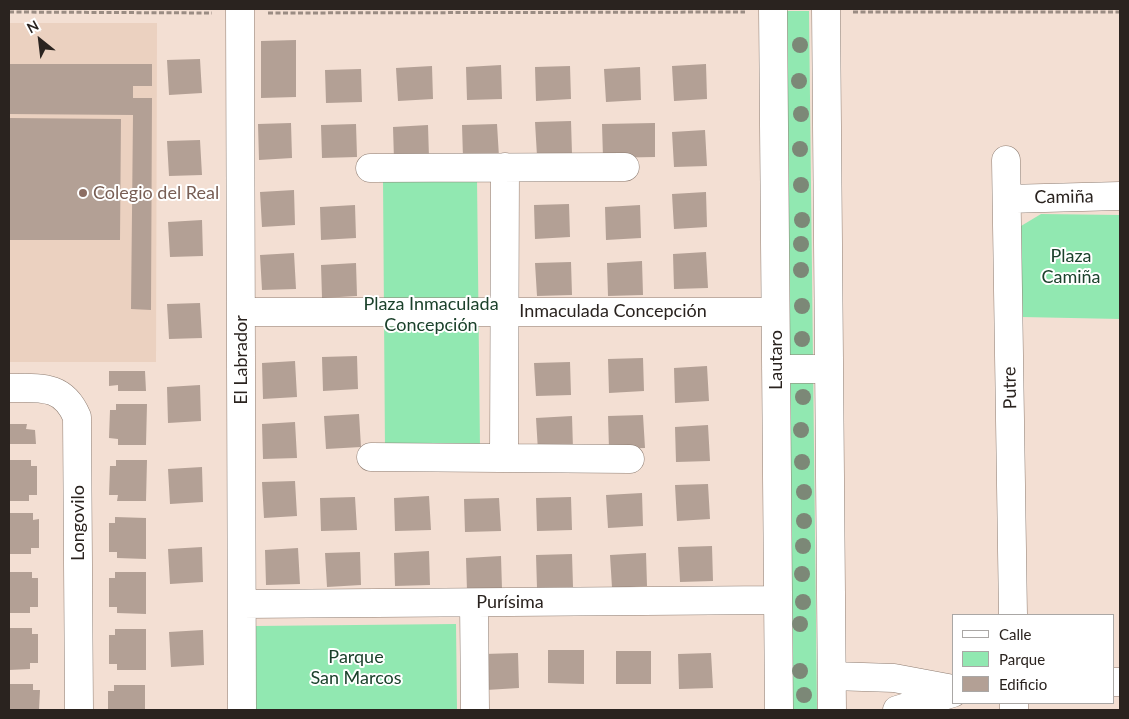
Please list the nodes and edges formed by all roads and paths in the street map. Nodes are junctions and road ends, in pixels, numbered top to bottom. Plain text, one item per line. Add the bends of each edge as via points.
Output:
1 (826, 10) edge
2 (240, 11) edge
3 (773, 11) edge
4 (9, 12) edge
5 (1120, 12) edge
6 (1006, 160) dead end
7 (505, 167) junction
8 (625, 167) dead end
9 (370, 168) dead end
10 (1120, 196) edge
11 (1007, 199) junction
12 (505, 311) junction
13 (241, 312) junction
14 (775, 312) junction
15 (776, 369) junction
16 (829, 369) junction
17 (9, 388) edge
18 (371, 457) dead end
19 (504, 458) junction
20 (630, 459) dead end
21 (778, 600) junction
22 (474, 603) junction
23 (242, 604) junction
24 (1013, 614) edge
25 (832, 676) junction
26 (952, 691) edge
27 (952, 691) edge
28 (79, 710) edge
29 (242, 710) edge
30 (475, 710) edge
31 (779, 710) edge
32 (832, 710) edge
33 (897, 710) edge

1 - 5 path
1 - 16 street
2 - 3 path
2 - 4 path
2 - 13 street, El Labrador
3 - 14 street, Lautaro
6 - 11 street, Putre
7 - 8 street
7 - 9 street
7 - 12 street
10 - 11 street, Camiña
11 - 24 street, Putre
12 - 13 street, Inmaculada Concepción
12 - 14 street, Inmaculada Concepción
12 - 19 street
13 - 23 street, El Labrador
14 - 15 street, Lautaro
15 - 16 street
15 - 21 street, Lautaro
16 - 25 street
17 - 28 street, Longovilo via 42,388 59,393 73,407 77,417
18 - 19 street
19 - 20 street
21 - 22 street, Purísima
21 - 31 street, Lautaro
22 - 23 street, Purísima
22 - 30 street
23 - 29 street, El Labrador
25 - 26 street via 894,678
25 - 32 street
27 - 33 street

